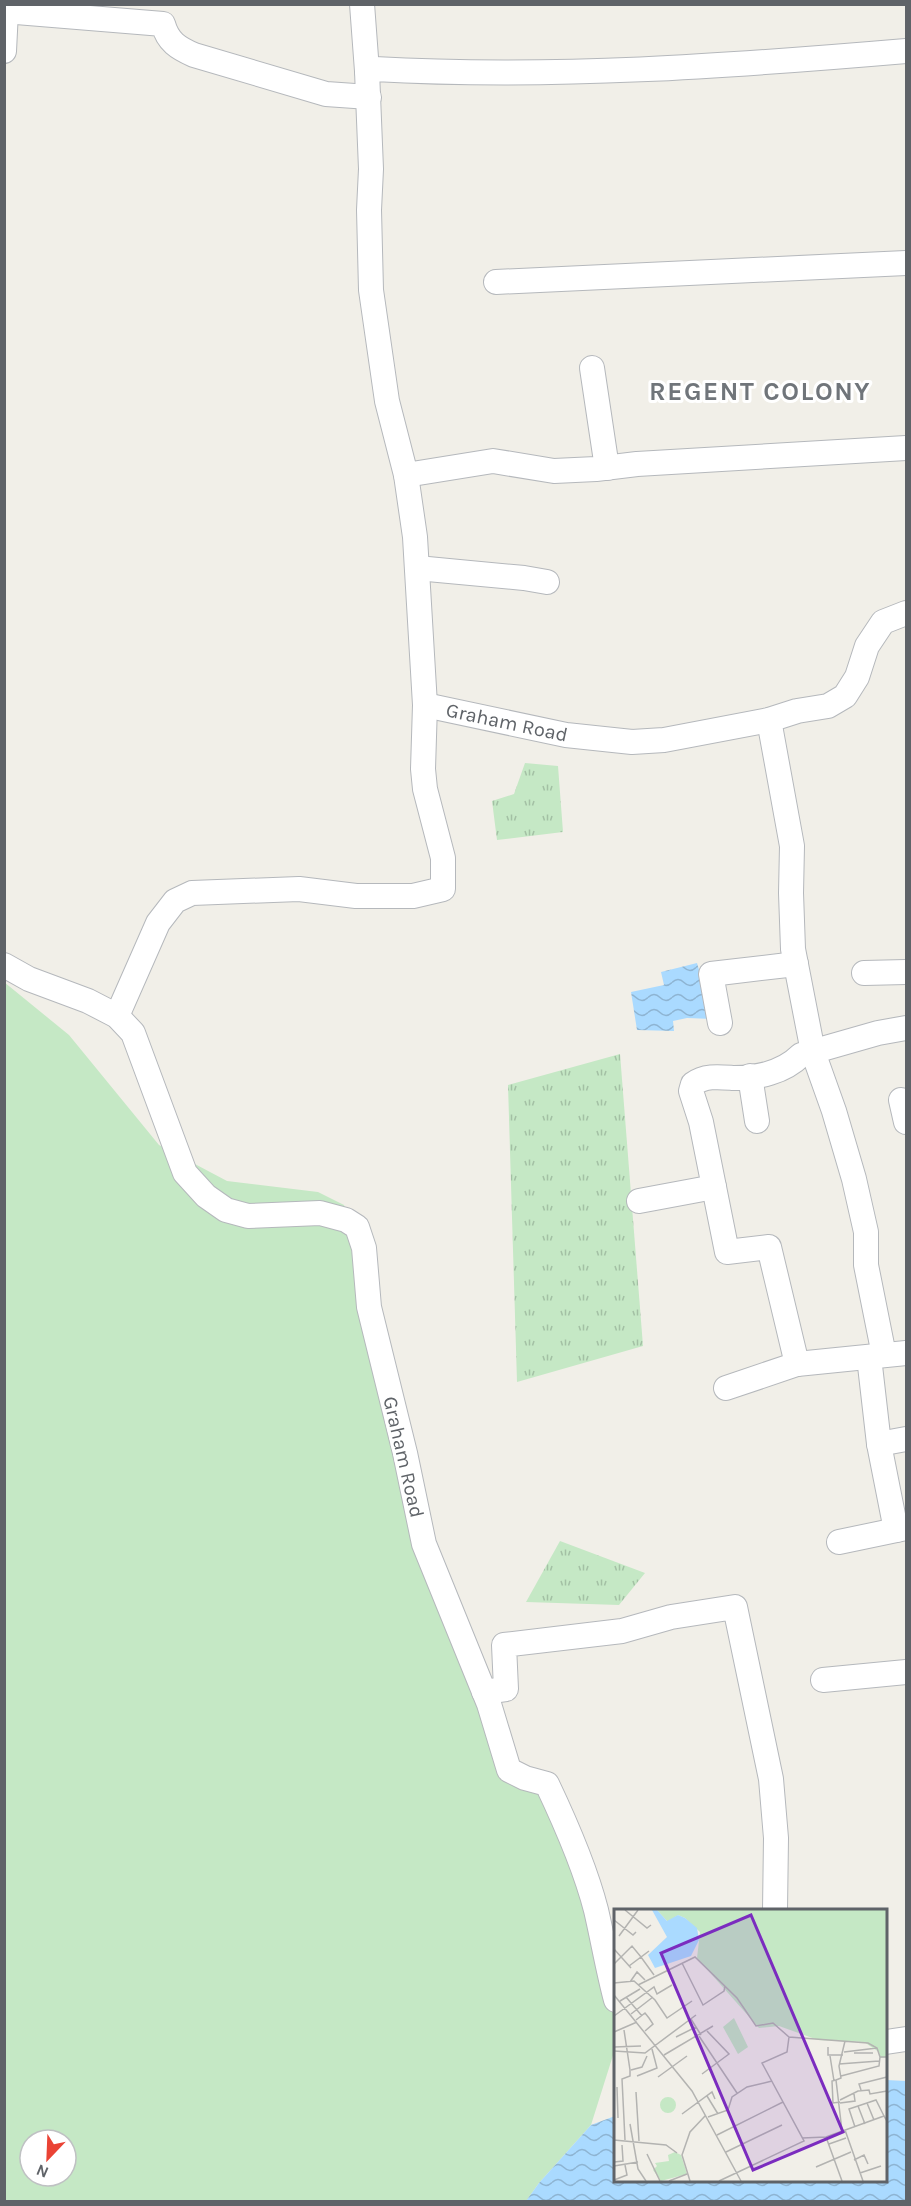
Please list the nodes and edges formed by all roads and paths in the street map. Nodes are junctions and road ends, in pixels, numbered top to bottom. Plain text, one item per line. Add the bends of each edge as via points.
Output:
1 (362, 4) edge
2 (5, 11) edge
3 (163, 14) edge
4 (4, 51) edge
5 (906, 51) edge
6 (367, 71) junction
7 (369, 97) junction
8 (906, 263) edge
9 (496, 282) dead end
10 (592, 368) dead end
11 (906, 448) edge
12 (608, 468) junction
13 (406, 475) junction
14 (417, 568) junction
15 (548, 582) dead end
16 (906, 613) edge
17 (424, 705) junction
18 (769, 720) junction
19 (4, 964) edge
20 (796, 964) junction
21 (906, 972) edge
22 (864, 974) dead end
23 (117, 1016) junction
24 (720, 1023) dead end
25 (906, 1028) edge
26 (813, 1052) junction
27 (750, 1076) junction
28 (757, 1121) dead end
29 (714, 1187) junction
30 (639, 1201) dead end
31 (887, 1355) edge
32 (797, 1364) junction
33 (726, 1388) dead end
34 (906, 1439) edge
35 (879, 1444) junction
36 (901, 1529) edge
37 (839, 1542) dead end
38 (906, 1672) edge
39 (823, 1680) dead end
40 (484, 1692) junction
41 (775, 1909) edge
42 (614, 1996) edge
43 (906, 2039) edge
44 (887, 2042) edge

1 - 6 street
2 - 3 street
2 - 4 street
3 - 7 street via 166,36 177,48 194,55 326,94
5 - 6 street via 621,70
6 - 7 street
7 - 13 street via 371,290 387,401
8 - 9 street
10 - 12 street
11 - 12 street
12 - 13 street via 554,471 493,461
13 - 14 street
14 - 15 street
14 - 17 street
16 - 18 street, Graham Road via 883,622 867,646 857,678 845,696 828,705
17 - 18 street, Graham Road via 566,735 632,742 664,740
17 - 23 street, Graham Road via 425,789 443,858 443,889 413,896 356,896 299,889 192,893 175,901 158,923
18 - 20 street via 792,846
19 - 23 street, Graham Road via 29,979
20 - 24 street via 711,974
20 - 26 street
21 - 22 street
23 - 40 street, Graham Road via 133,1033 185,1173 206,1196 226,1210 248,1216 320,1213 357,1227 364,1248 369,1307 424,1544
25 - 26 street
26 - 27 street via 770,1074
26 - 31 street via 854,1179 866,1232 866,1265
27 - 28 street
27 - 29 street via 717,1076 693,1084 691,1091 702,1122
29 - 30 street
29 - 32 street via 727,1252 769,1247
31 - 32 street
31 - 35 street
32 - 33 street
34 - 35 street
35 - 36 street
36 - 37 street
38 - 39 street
40 - 41 street via 506,1689 504,1645 622,1631 671,1617 735,1607 771,1779 776,1838
40 - 42 street, Graham Road via 509,1770 547,1784 555,1801 596,1908
43 - 44 street

